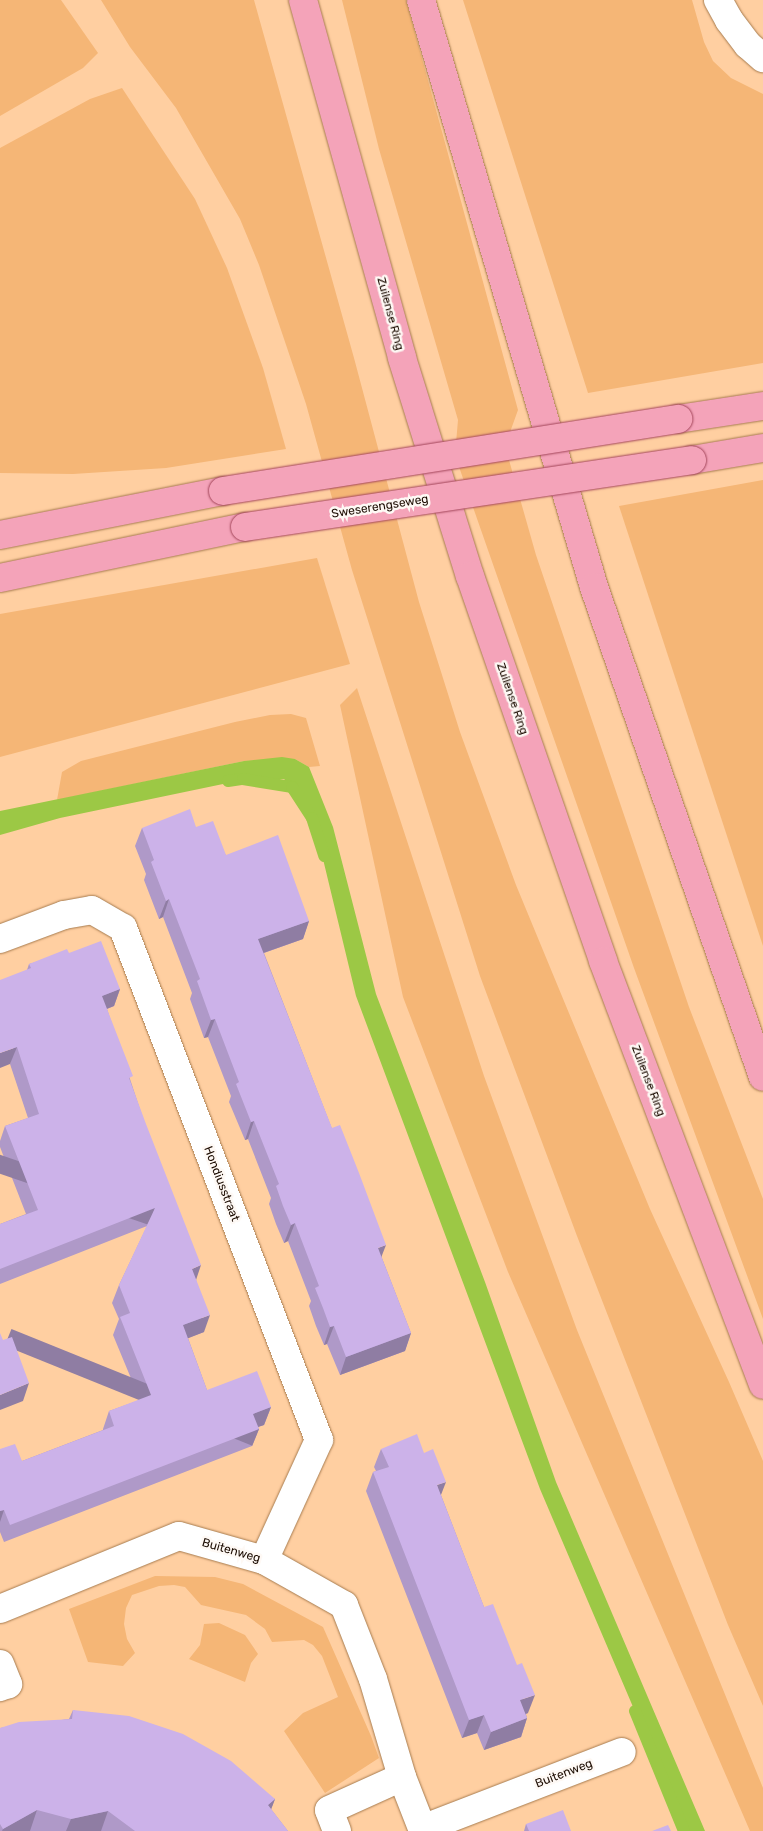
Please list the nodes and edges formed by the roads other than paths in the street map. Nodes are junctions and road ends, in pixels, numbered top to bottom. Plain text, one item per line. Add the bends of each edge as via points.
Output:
1 (303, 0) edge
2 (421, 0) edge
3 (718, 0) edge
4 (763, 58) edge
5 (763, 406) edge
6 (763, 448) edge
7 (0, 535) edge
8 (0, 578) edge
9 (0, 939) edge
10 (763, 1077) edge
11 (763, 1385) edge
12 (264, 1560) junction
13 (0, 1609) edge
14 (0, 1664) edge
15 (0, 1687) edge
16 (622, 1752) dead end
17 (402, 1777) junction
18 (423, 1830) edge
19 (337, 1831) edge

1 - 11 main road, Zuilense Ring via 402,358 470,576 603,961
2 - 10 main road via 594,587
3 - 4 street via 748,46
5 - 7 main road, bridge via 223,491
6 - 8 main road, Sweserengseweg, bridge via 245,527
9 - 12 street, Hondiusstraat via 64,915 92,910 123,928 319,1440
12 - 13 street, Buitenweg via 179,1536
12 - 17 street, Buitenweg via 344,1605 373,1679
14 - 15 street via 8,1684
16 - 18 street, Buitenweg
17 - 18 street, Buitenweg
17 - 19 street via 329,1810

